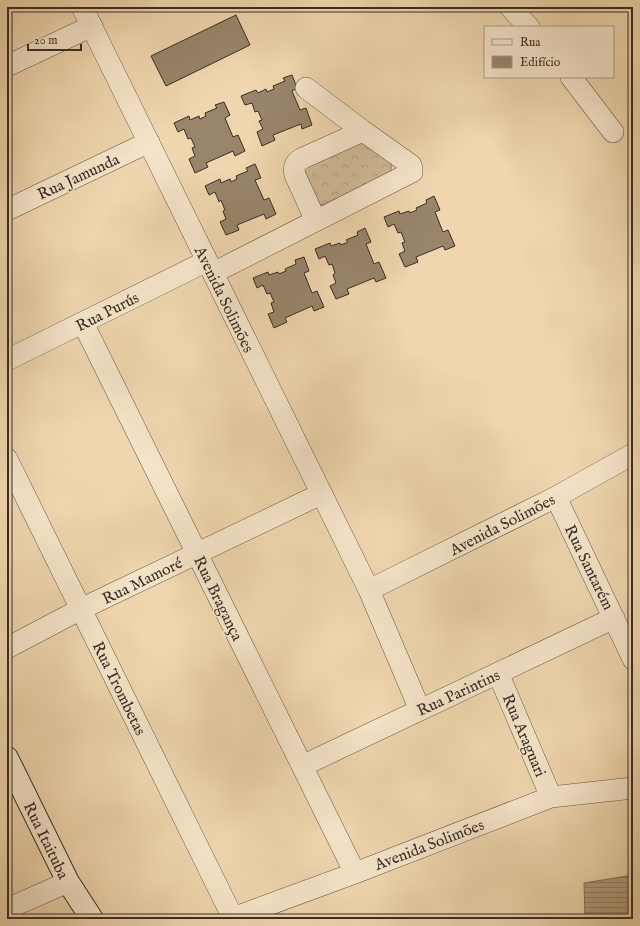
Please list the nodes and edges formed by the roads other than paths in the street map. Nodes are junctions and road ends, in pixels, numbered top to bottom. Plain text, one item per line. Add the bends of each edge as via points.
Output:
1 (82, 7) edge
2 (510, 7) edge
3 (92, 26) junction
4 (527, 26) edge
5 (7, 66) edge
6 (572, 78) edge
7 (306, 88) dead end
8 (363, 131) junction
9 (613, 132) dead end
10 (149, 142) junction
11 (7, 210) edge
12 (316, 221) junction
13 (210, 267) junction
14 (83, 323) junction
15 (7, 360) edge
16 (633, 454) edge
17 (7, 459) edge
18 (321, 494) junction
19 (556, 497) junction
20 (197, 553) junction
21 (369, 590) junction
22 (81, 609) junction
23 (614, 618) junction
24 (7, 648) edge
25 (633, 660) edge
26 (498, 673) junction
27 (420, 710) junction
28 (7, 758) edge
29 (302, 766) junction
30 (633, 788) edge
31 (551, 797) junction
32 (355, 873) junction
33 (68, 882) junction
34 (7, 909) edge
35 (232, 918) edge
36 (92, 919) edge

1 - 3 street, Avenida Solimões
2 - 4 street
3 - 5 street
3 - 10 street, Avenida Solimões
6 - 9 street
7 - 8 street
8 - 12 street via 303,158 295,165 295,175
8 - 12 street, Rua Purús via 411,165 412,172
10 - 11 street, Rua Jamunda
10 - 13 street, Avenida Solimões
12 - 13 street, Rua Purús
13 - 14 street, Rua Purús
13 - 18 street, Avenida Solimões
14 - 15 street, Rua Purús
14 - 20 street, Rua Bragança
16 - 19 street, Avenida Solimões
17 - 22 street, Rua Trombetas
18 - 20 street, Rua Mamoré
18 - 21 street, Avenida Solimões
19 - 21 street, Avenida Solimões
19 - 23 street, Rua Santarém
20 - 22 street, Rua Mamoré
20 - 29 street, Rua Bragança
21 - 27 street, Avenida Solimões
22 - 24 street, Rua Mamoré
22 - 35 street, Rua Trombetas
23 - 25 street, Rua Santarém
23 - 26 street, Rua Parintins
26 - 27 street, Rua Parintins
26 - 31 street, Rua Araguari
27 - 29 street, Rua Parintins
28 - 33 street, Rua Itaituba
29 - 32 street, Rua Bragança
30 - 31 street, Avenida Solimões
31 - 32 street, Avenida Solimões
32 - 35 street, Avenida Solimões
33 - 34 street
33 - 36 street, Rua Itaituba

